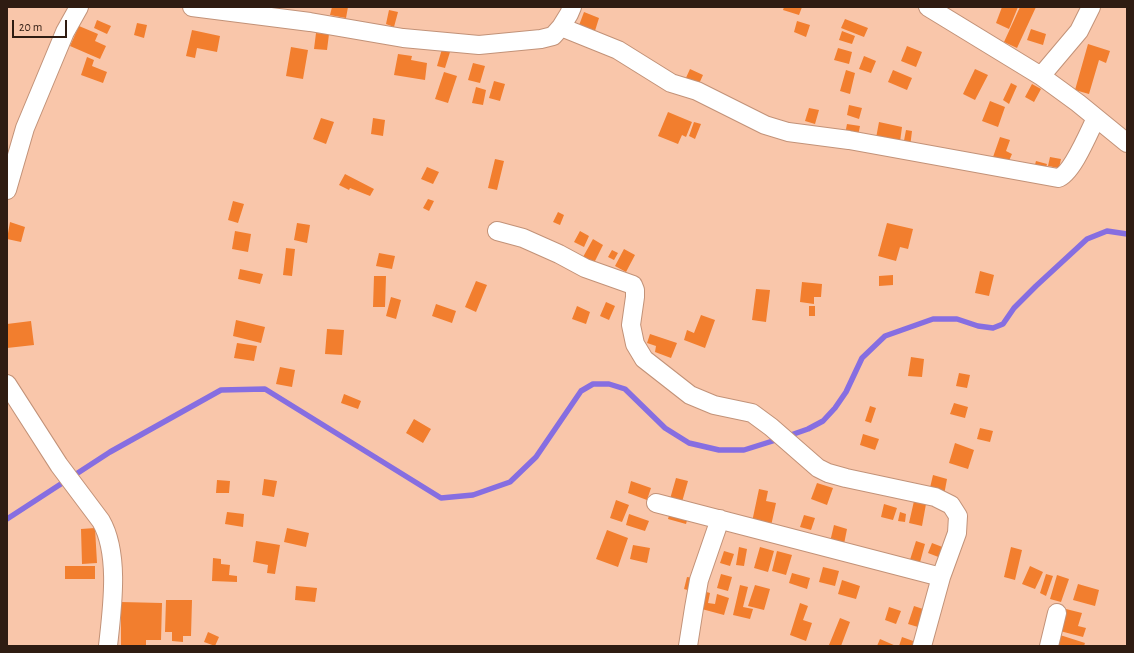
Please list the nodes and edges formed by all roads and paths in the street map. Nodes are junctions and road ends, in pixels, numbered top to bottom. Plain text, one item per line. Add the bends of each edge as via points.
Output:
1 (79, 7) edge
2 (192, 7) edge
3 (572, 7) edge
4 (928, 7) edge
5 (1091, 7) edge
6 (561, 27) junction
7 (1040, 76) junction
8 (1096, 118) junction
9 (1127, 143) edge
10 (7, 190) edge
11 (497, 231) dead end
12 (7, 384) edge
13 (656, 503) dead end
14 (720, 520) junction
15 (941, 577) junction
16 (1057, 612) dead end
17 (108, 646) edge
18 (688, 646) edge
19 (922, 646) edge
20 (1049, 646) edge

1 - 10 street via 65,32 25,128
2 - 6 street via 310,22 403,38 479,45 541,39 553,36
3 - 6 street
4 - 7 street
5 - 7 street via 1079,31
6 - 8 street via 618,50 671,84 697,92 765,125 788,132 849,140 1058,178 1071,167
7 - 8 street
8 - 9 street
11 - 15 street via 522,238 584,268 633,285 635,297 631,324 635,344 644,359 690,395 714,405 752,414 771,426 818,468 838,476 935,497 951,505 958,516 957,533
12 - 17 street via 59,465 106,529 112,562 113,594
13 - 14 street
14 - 15 street
14 - 18 street via 699,580
15 - 19 street
16 - 20 street

